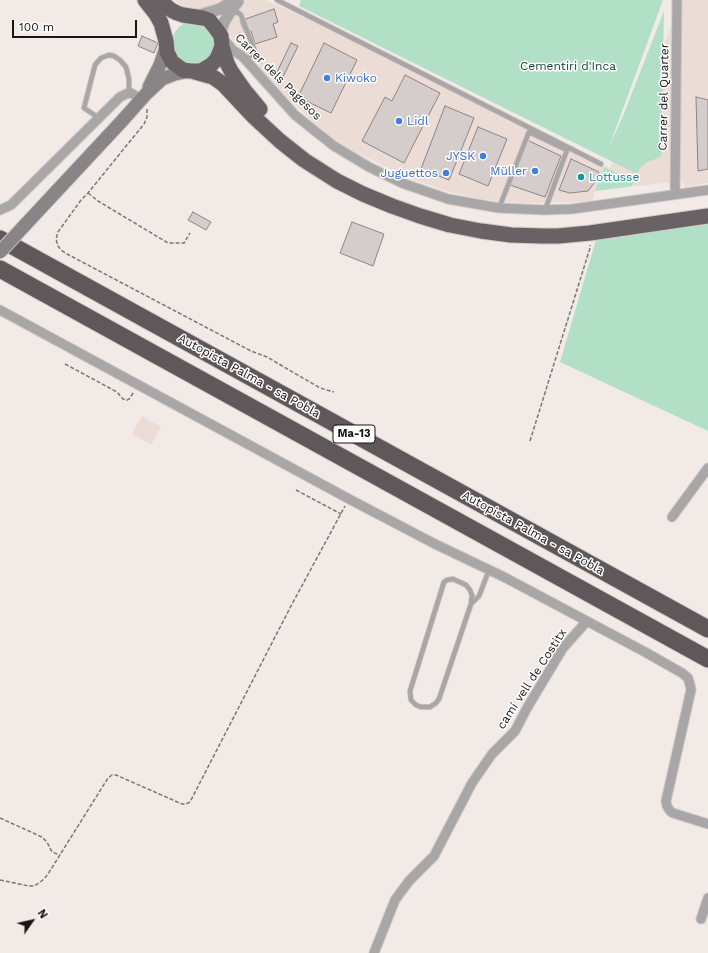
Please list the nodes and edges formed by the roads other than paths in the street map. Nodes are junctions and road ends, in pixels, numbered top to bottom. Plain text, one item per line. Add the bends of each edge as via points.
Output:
1 (145, 0) edge
2 (159, 0) edge
3 (235, 0) edge
4 (239, 0) edge
5 (277, 0) edge
6 (677, 0) edge
7 (193, 16) junction
8 (227, 17) junction
9 (221, 41) junction
10 (166, 44) junction
11 (243, 57) junction
12 (192, 71) junction
13 (129, 93) junction
14 (143, 96) junction
15 (99, 118) junction
16 (601, 164) dead end
17 (708, 190) edge
18 (675, 194) junction
19 (708, 207) edge
20 (499, 208) junction
21 (0, 210) edge
22 (545, 210) junction
23 (708, 216) edge
24 (0, 239) edge
25 (0, 252) edge
26 (0, 269) edge
27 (0, 310) edge
28 (708, 468) edge
29 (672, 517) dead end
30 (489, 570) junction
31 (471, 604) junction
32 (587, 621) junction
33 (708, 629) edge
34 (708, 659) edge
35 (708, 824) edge
36 (708, 898) edge
37 (701, 919) dead end
38 (374, 953) edge

1 - 10 highway via 164,29
2 - 7 highway via 171,10
3 - 7 street via 220,9
4 - 8 street
5 - 16 lane
6 - 18 street, Carrer del Quarter
7 - 9 highway via 213,24
7 - 10 highway via 184,17 175,23 169,31
8 - 9 street via 222,27
8 - 11 lane via 237,12 242,17 254,49 251,56
9 - 11 street, Carrer dels Pagesos
9 - 12 highway via 220,54 216,60 201,71
9 - 19 highway via 230,71 250,99 285,133 315,156 357,181 420,206 476,221 533,226 572,225
10 - 12 highway via 172,62 183,70
10 - 14 main road via 160,65
11 - 20 street, Carrer dels Pagesos via 295,115 334,146 369,167 402,183 448,198
12 - 14 main road via 162,79
12 - 23 highway via 212,77 223,84 280,141 304,160 349,187 385,204 450,225 481,231 558,236
13 - 14 street
13 - 15 street via 120,97
13 - 15 lane via 126,67 114,56 101,58 95,65 84,108
14 - 25 main road, bridge
15 - 21 street via 11,205
17 - 18 street, Carrer dels Pagesos
18 - 22 street, Carrer dels Pagesos via 572,209
20 - 22 street, Carrer dels Pagesos
20 - 22 lane via 529,132 567,150
24 - 33 highway, Autopista Palma - sa Pobla / Ma-13
26 - 34 highway, Ma-13
27 - 30 street via 349,499
28 - 29 street
30 - 31 lane via 479,596
30 - 32 street
31 - 31 lane via 440,696 430,707 421,707 411,700 410,692 444,582 453,578 466,585 472,595
32 - 35 street via 688,678 690,694 666,804 671,813
32 - 38 street, camí vell de Costitx via 563,648 515,731 492,754 472,783 434,856 395,900
36 - 37 street

